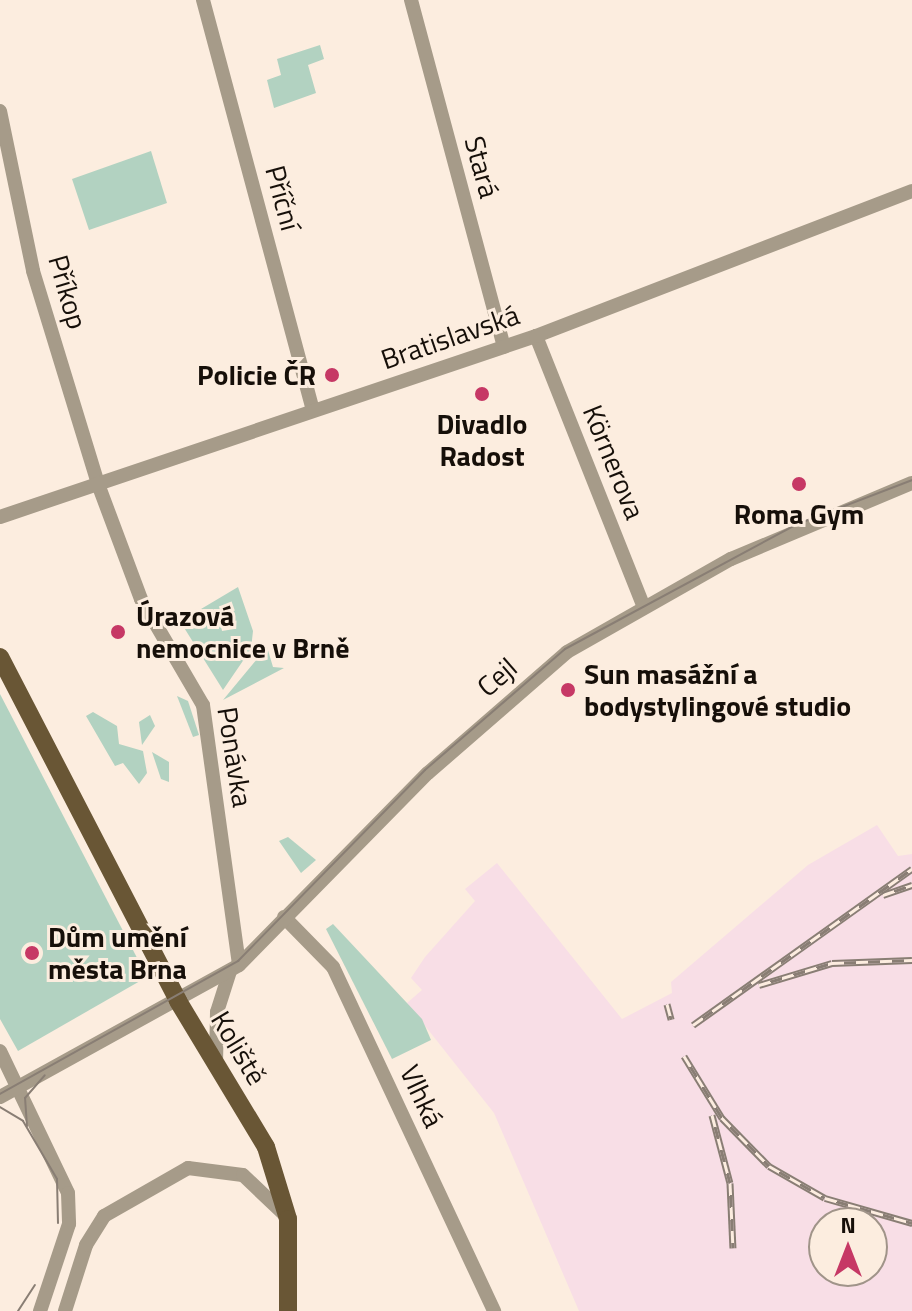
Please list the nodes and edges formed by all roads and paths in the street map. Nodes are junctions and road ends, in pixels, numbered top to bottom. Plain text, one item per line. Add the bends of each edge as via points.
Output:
1 (203, 0) edge
2 (411, 0) edge
3 (0, 111) edge
4 (912, 191) edge
5 (536, 336) junction
6 (504, 347) junction
7 (313, 410) junction
8 (912, 483) edge
9 (98, 484) junction
10 (0, 517) edge
11 (644, 607) junction
12 (0, 657) edge
13 (284, 917) junction
14 (234, 968) junction
15 (178, 1001) junction
16 (0, 1051) edge
17 (216, 1064) junction
18 (19, 1086) junction
19 (0, 1097) edge
20 (288, 1219) junction
21 (40, 1311) edge
22 (65, 1311) edge
23 (288, 1311) edge
24 (494, 1311) edge

1 - 7 street, Příční
2 - 6 street, Stará
3 - 9 street, Příkop via 33,271
4 - 5 street, Bratislavská
5 - 6 street, Bratislavská
5 - 11 street, Körnerova
6 - 7 street, Bratislavská
7 - 9 street, Bratislavská
8 - 11 street, Cejl via 780,535
9 - 10 street, Bratislavská
9 - 14 street, Ponávka via 141,599 203,705
11 - 13 street, Cejl via 567,652 507,701
12 - 15 main road, Koliště
13 - 14 street, Cejl
13 - 24 street, Vlhká via 333,967
14 - 15 street, Cejl
14 - 17 street via 217,1012
15 - 17 main road, Koliště
15 - 18 street, Cejl
16 - 18 street
17 - 20 main road, Koliště via 266,1147
18 - 19 street, Cejl
18 - 21 street via 26,1110 61,1172 69,1204
20 - 22 street via 243,1175 188,1168 104,1216 86,1245
20 - 23 main road, Koliště

